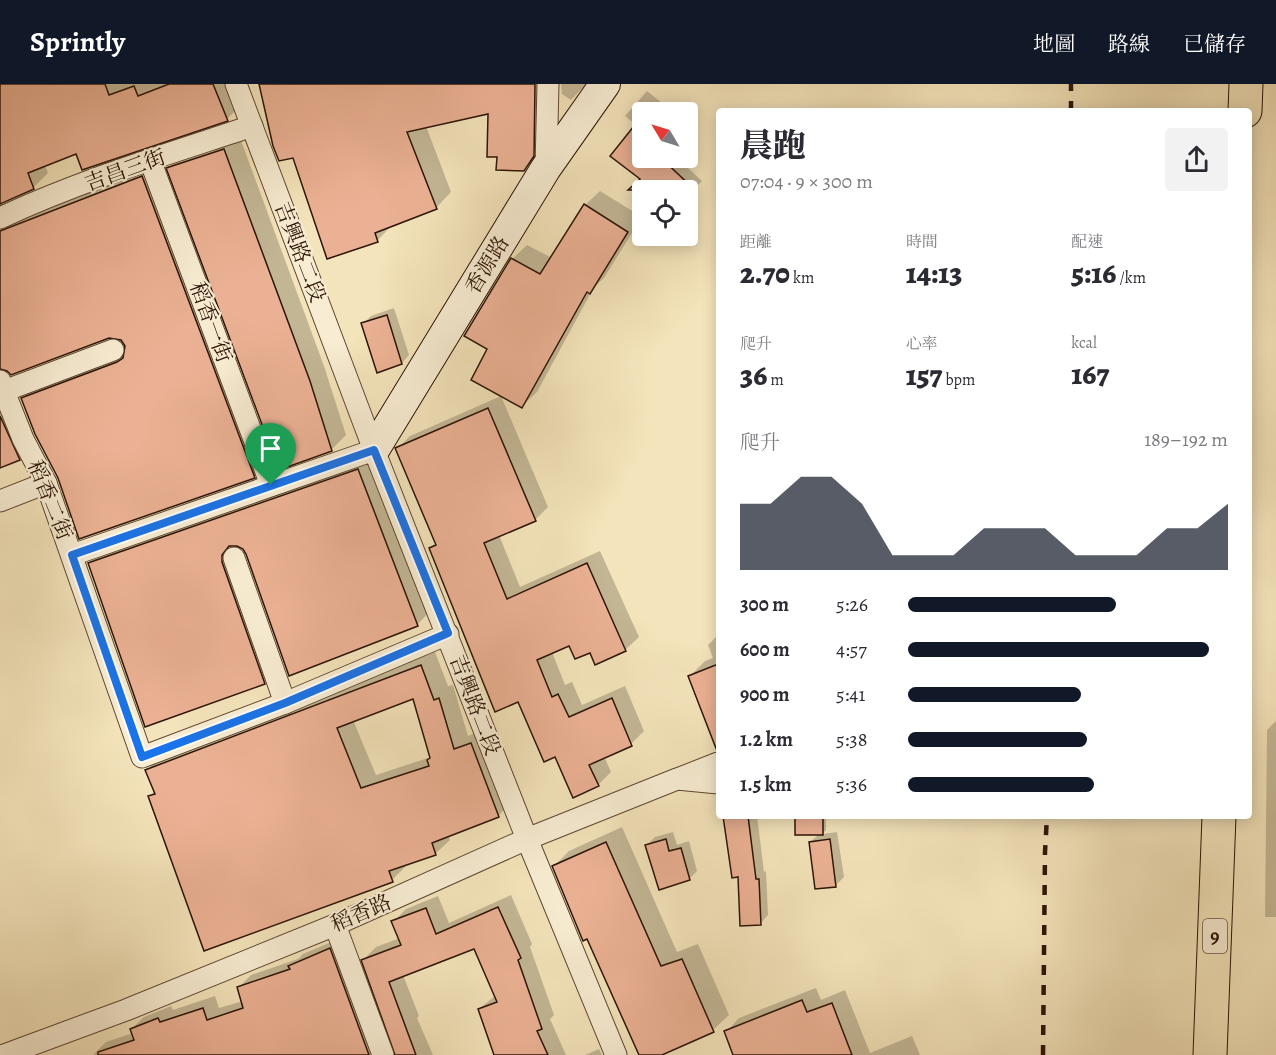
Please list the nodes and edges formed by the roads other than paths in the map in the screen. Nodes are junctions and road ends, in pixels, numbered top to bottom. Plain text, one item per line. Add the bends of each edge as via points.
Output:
1 (236, 84) edge
2 (549, 84) edge
3 (605, 84) edge
4 (1246, 84) edge
5 (1245, 108) edge
6 (252, 126) junction
7 (150, 160) junction
8 (546, 168) junction
9 (0, 218) edge
10 (113, 350) dead end
11 (2, 386) edge
12 (374, 450) junction
13 (46, 483) junction
14 (271, 485) junction
15 (0, 501) edge
16 (72, 555) junction
17 (234, 558) dead end
18 (448, 633) junction
19 (285, 703) junction
20 (716, 764) edge
21 (677, 778) junction
22 (716, 783) edge
23 (1219, 819) edge
24 (527, 839) junction
25 (335, 925) junction
26 (4, 1055) edge
27 (383, 1055) edge
28 (616, 1055) edge
29 (1210, 1055) edge

1 - 6 street, 吉興路二段
2 - 8 street
3 - 8 street, 香源路
4 - 5 main road
6 - 7 street, 吉昌三街
6 - 12 street, 吉興路二段
7 - 9 street, 吉昌三街
7 - 14 street, 稻香一街
8 - 12 street, 香源路
10 - 11 street
11 - 13 street, 稻香二街
12 - 14 street
12 - 18 street, 吉興路二段
13 - 15 street
13 - 16 street, 稻香二街
14 - 16 street
16 - 19 street, 稻香二街 via 142,757
17 - 19 street
18 - 19 street
18 - 24 street, 吉興路二段
20 - 21 street
21 - 22 street, 稻香路
21 - 24 street, 稻香路
23 - 29 main road, 9
24 - 25 street, 稻香路
24 - 28 street, 吉興路二段
25 - 26 street, 稻香路
25 - 27 street

